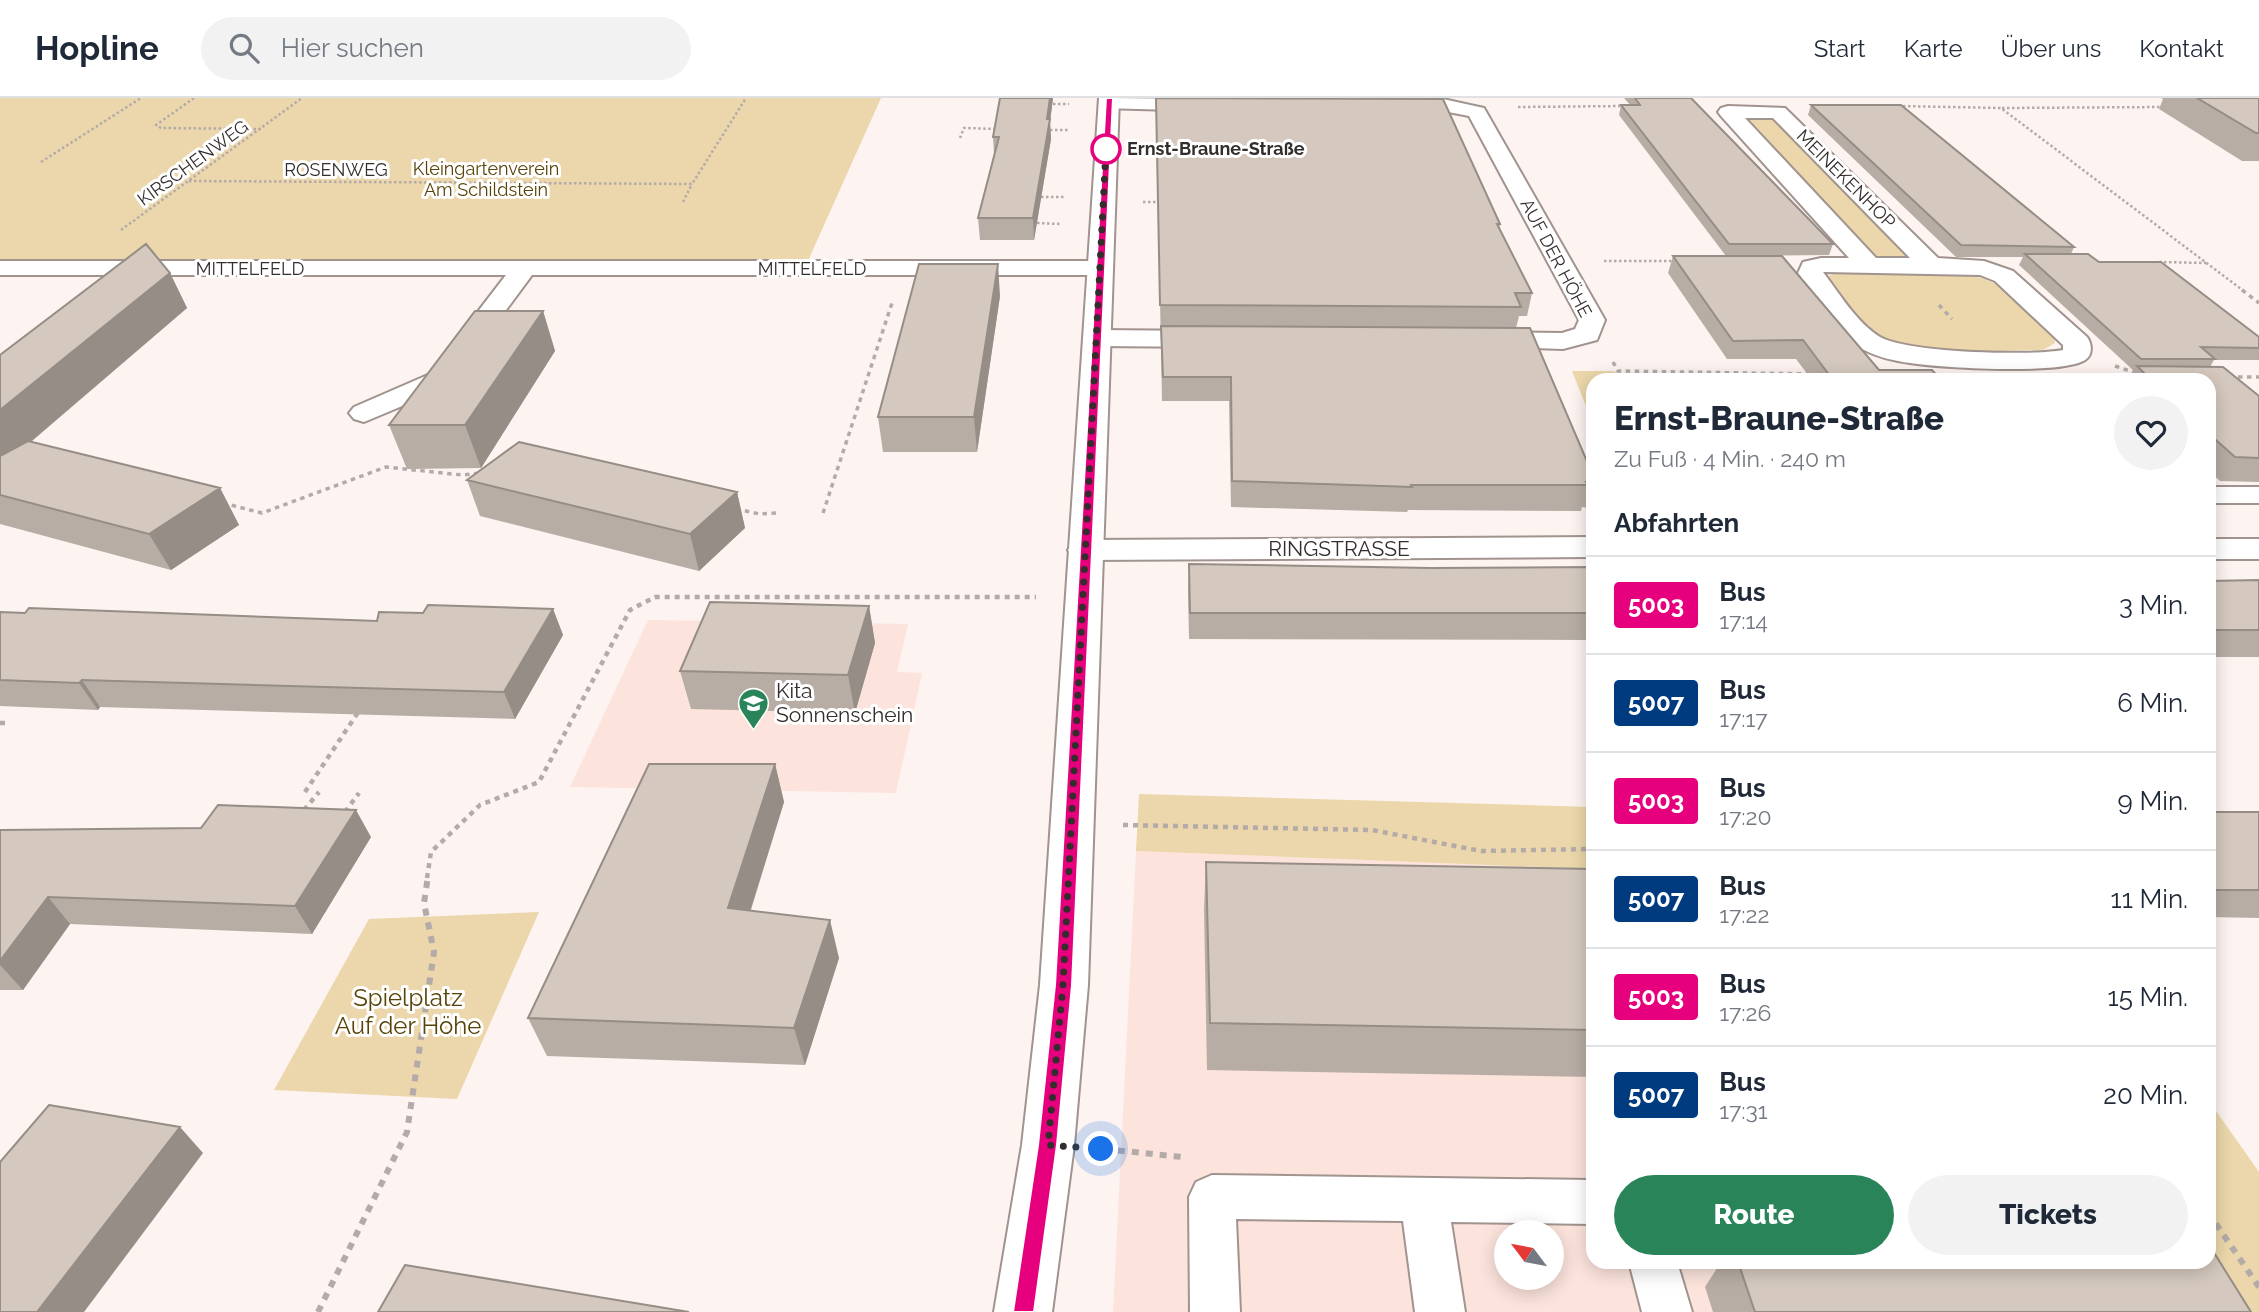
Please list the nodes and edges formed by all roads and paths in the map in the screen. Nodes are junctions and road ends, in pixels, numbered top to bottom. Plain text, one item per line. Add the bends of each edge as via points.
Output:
1 (141, 98) edge
2 (194, 98) edge
3 (302, 98) edge
4 (746, 98) edge
5 (1109, 101) edge
6 (1234, 105) edge
7 (1374, 105) edge
8 (1745, 105) edge
9 (1625, 106) edge
10 (1893, 106) edge
11 (2175, 107) dead end
12 (1461, 108) junction
13 (2001, 108) junction
14 (262, 129) junction
15 (1003, 129) edge
16 (1042, 130) edge
17 (1107, 131) junction
18 (960, 138) dead end
19 (41, 162) dead end
20 (189, 181) junction
21 (692, 184) junction
22 (683, 202) dead end
23 (1103, 202) junction
24 (1173, 202) edge
25 (117, 233) dead end
26 (1560, 261) junction
27 (1678, 261) edge
28 (2152, 262) edge
29 (2206, 262) junction
30 (1869, 265) junction
31 (1901, 265) junction
32 (1931, 265) junction
33 (0, 268) edge
34 (143, 268) junction
35 (1099, 268) junction
36 (524, 269) junction
37 (903, 269) junction
38 (112, 294) edge
39 (2259, 303) edge
40 (1587, 334) junction
41 (1096, 338) junction
42 (1239, 339) edge
43 (1458, 340) edge
44 (2077, 354) junction
45 (1988, 358) junction
46 (1749, 373) edge
47 (2002, 373) edge
48 (2138, 373) edge
49 (2221, 376) edge
50 (2259, 377) edge
51 (364, 413) dead end
52 (488, 472) edge
53 (2216, 495) edge
54 (2259, 495) edge
55 (210, 500) edge
56 (727, 507) edge
57 (778, 513) dead end
58 (823, 513) dead end
59 (1586, 547) edge
60 (2216, 549) edge
61 (2259, 549) edge
62 (1085, 550) junction
63 (1083, 597) junction
64 (366, 702) edge
65 (305, 792) dead end
66 (319, 792) dead end
67 (359, 793) dead end
68 (302, 813) edge
69 (343, 814) edge
70 (1071, 824) junction
71 (1586, 849) edge
72 (1048, 1145) junction
73 (1212, 1197) junction
74 (1424, 1200) junction
75 (1586, 1202) edge
76 (2216, 1224) edge
77 (1655, 1269) edge
78 (2259, 1287) edge
79 (318, 1312) edge
80 (1023, 1312) edge
81 (1215, 1312) edge
82 (1440, 1312) edge
83 (1667, 1312) edge

1 - 19 path
2 - 14 path via 156,125
3 - 14 path, KIRSCHENWEG
4 - 21 path
5 - 6 street
5 - 17 street
7 - 12 street
8 - 30 street, MEINEKENHOP via 1728,112
8 - 32 street, MEINEKENHOP via 1779,112
9 - 12 path
10 - 13 path
11 - 13 path
12 - 26 street, AUF DER HÖHE via 1476,113
13 - 29 path
14 - 20 path, KIRSCHENWEG
15 - 18 path via 964,128
16 - 17 path
17 - 23 street
20 - 21 path, ROSENWEG
20 - 25 path, KIRSCHENWEG
21 - 22 path
23 - 24 path
23 - 35 street
26 - 27 path
26 - 40 street, AUF DER HÖHE via 1592,320
28 - 29 path
29 - 39 path
30 - 31 street
30 - 45 street via 1821,265 1812,267 1810,273 1869,341 1914,357
31 - 32 street
31 - 45 path
32 - 44 street via 1984,268 2004,276 2077,343
33 - 34 street, MITTELFELD
34 - 36 street, MITTELFELD
34 - 38 street
35 - 37 street, MITTELFELD
35 - 41 street
36 - 37 street, MITTELFELD
36 - 51 street via 440,380
37 - 58 path
40 - 43 street, AUF DER HÖHE via 1563,341
40 - 46 path via 1605,349 1618,371
41 - 42 street
41 - 62 street
44 - 45 street via 2064,359
44 - 48 path
45 - 47 street
49 - 50 path
52 - 55 path via 462,475 386,467 262,513
53 - 54 lane
56 - 57 path
59 - 62 street, RINGSTRASSE
60 - 61 street
62 - 63 street
63 - 70 street
63 - 79 path via 655,597 630,610 539,782 480,805 431,852 424,903 434,952 407,1132
64 - 65 path
66 - 68 path
67 - 69 path
70 - 71 path via 1372,831 1481,851
70 - 72 street via 1063,985
72 - 73 path via 1180,1155
72 - 80 street
73 - 74 lane
73 - 81 lane
74 - 75 lane
74 - 82 lane
76 - 78 path
77 - 83 lane

